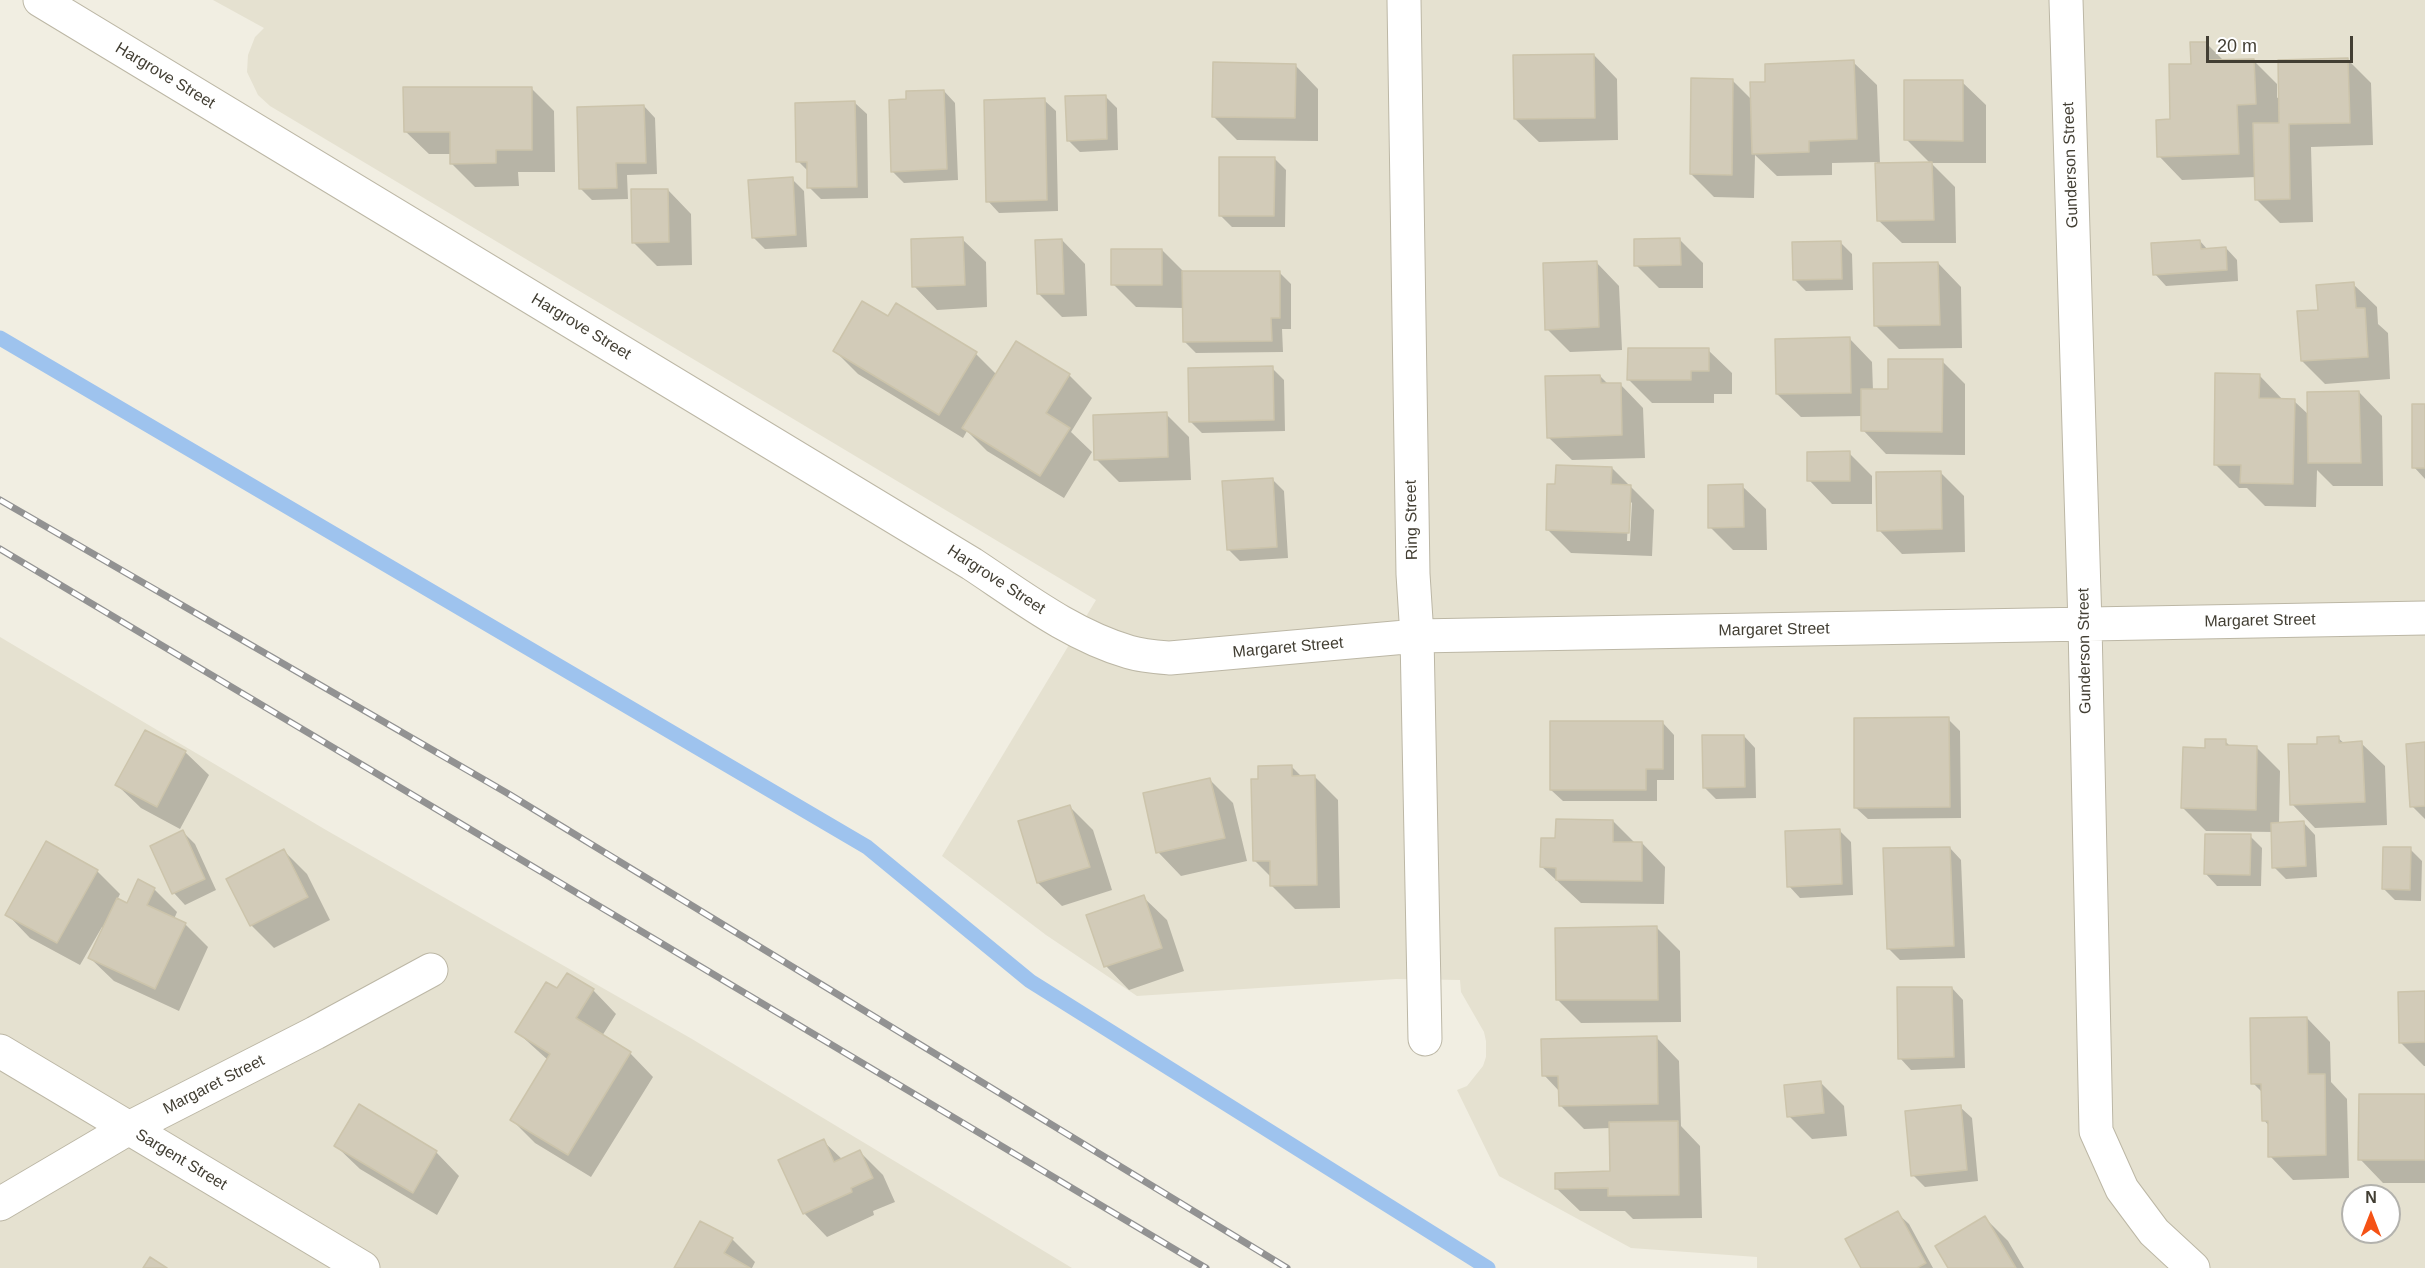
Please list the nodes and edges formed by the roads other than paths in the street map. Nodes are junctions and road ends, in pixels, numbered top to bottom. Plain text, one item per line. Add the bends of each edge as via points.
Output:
1 (40, 0) edge
2 (1404, 0) edge
3 (2066, 0) edge
4 (2425, 618) edge
5 (2085, 625) junction
6 (1417, 636) junction
7 (1124, 650) joint
8 (431, 970) dead end
9 (1425, 1039) dead end
10 (0, 1051) edge
11 (129, 1128) junction
12 (0, 1204) edge
13 (363, 1268) edge
14 (2193, 1268) edge

1 - 7 street, Hargrove Street via 1063,623
2 - 6 street, Ring Street
3 - 5 street, Gunderson Street
4 - 5 street, Margaret Street
5 - 6 street, Margaret Street
5 - 14 street, Gunderson Street via 2096,1131 2122,1189 2154,1232
6 - 7 street, Margaret Street via 1170,658
6 - 9 street, Ring Street
8 - 11 street, Margaret Street
10 - 11 street, Sargent Street
11 - 12 street, Margaret Street
11 - 13 street, Sargent Street

